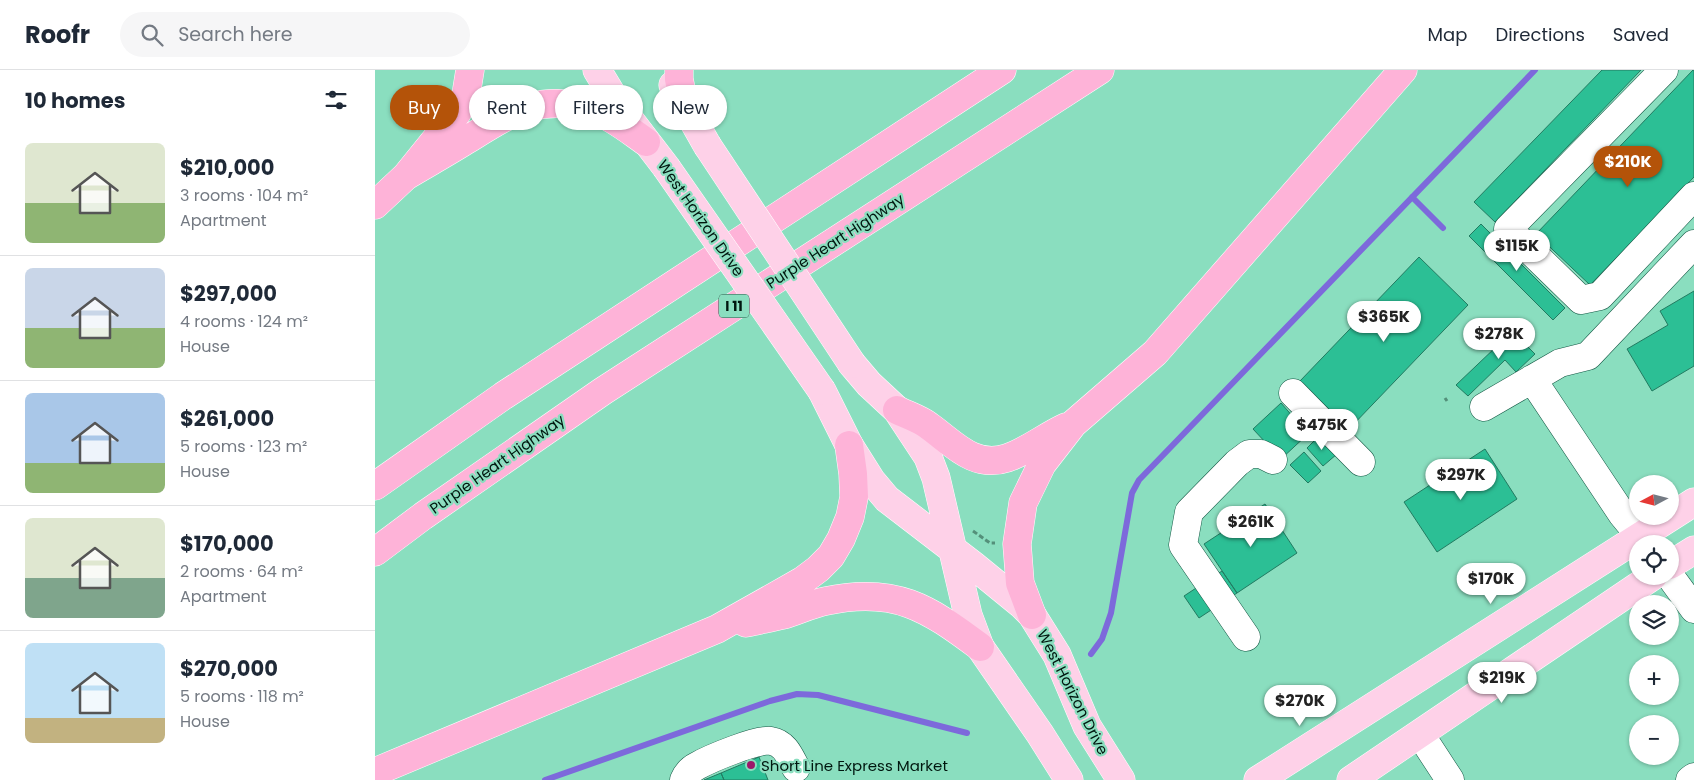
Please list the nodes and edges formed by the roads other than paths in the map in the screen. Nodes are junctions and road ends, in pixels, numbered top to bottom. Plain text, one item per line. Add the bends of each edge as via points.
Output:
1 (471, 70) edge
2 (597, 70) edge
3 (666, 70) edge
4 (679, 70) edge
5 (1002, 70) edge
6 (1101, 70) edge
7 (1403, 70) edge
8 (1665, 70) edge
9 (673, 85) edge
10 (680, 85) edge
11 (698, 130) edge
12 (646, 142) junction
13 (406, 176) junction
14 (1694, 196) edge
15 (375, 204) edge
16 (1694, 244) edge
17 (1532, 380) junction
18 (1293, 393) dead end
19 (1484, 407) dead end
20 (897, 410) junction
21 (1073, 424) junction
22 (849, 445) junction
23 (1273, 460) dead end
24 (1361, 462) dead end
25 (375, 486) edge
26 (1694, 502) edge
27 (1639, 535) edge
28 (1650, 535) edge
29 (1629, 548) edge
30 (953, 550) junction
31 (1694, 550) edge
32 (375, 552) edge
33 (1679, 559) edge
34 (1640, 585) edge
35 (1676, 585) edge
36 (1694, 610) edge
37 (1032, 615) junction
38 (717, 629) junction
39 (1246, 637) dead end
40 (980, 647) junction
41 (1420, 734) junction
42 (796, 768) dead end
43 (375, 772) edge
44 (1694, 777) edge
45 (684, 780) edge
46 (1069, 780) edge
47 (1121, 780) edge
48 (1258, 780) edge
49 (1351, 780) edge
50 (1450, 780) edge
51 (1690, 780) edge

1 - 13 highway via 466,95 457,113
2 - 12 main road, West Horizon Drive
3 - 9 main road
4 - 10 highway
5 - 25 highway via 503,396
6 - 32 highway, Purple Heart Highway / I 11 via 603,391
7 - 21 highway via 1155,353
8 - 14 lane via 1508,229 1581,300 1600,296
11 - 20 main road, bridge via 852,364
12 - 13 highway via 594,110 553,103 539,104 494,122
12 - 22 main road, West Horizon Drive, bridge via 821,391
13 - 15 highway
16 - 17 lane via 1588,356 1559,363
17 - 19 lane
17 - 27 lane
18 - 24 lane
20 - 21 highway via 927,425 971,457 993,461 1021,452
20 - 30 main road via 928,457
21 - 37 highway via 1042,464 1023,503 1017,553 1020,582
22 - 30 main road, West Horizon Drive via 887,499
22 - 38 highway via 854,497 845,530 831,556 802,581
23 - 39 lane via 1261,454 1249,454 1237,463 1189,512 1183,545
26 - 28 main road
29 - 48 main road via 1446,659
30 - 37 main road, West Horizon Drive
30 - 40 main road via 968,615
31 - 33 main road
34 - 41 main road
35 - 36 lane
37 - 47 main road, West Horizon Drive via 1057,655 1087,726
38 - 40 highway via 784,615 825,601 883,597 924,609
38 - 43 highway
40 - 46 main road
41 - 49 main road
41 - 50 lane
42 - 45 lane via 784,747 771,740 757,741 696,766
44 - 51 lane

